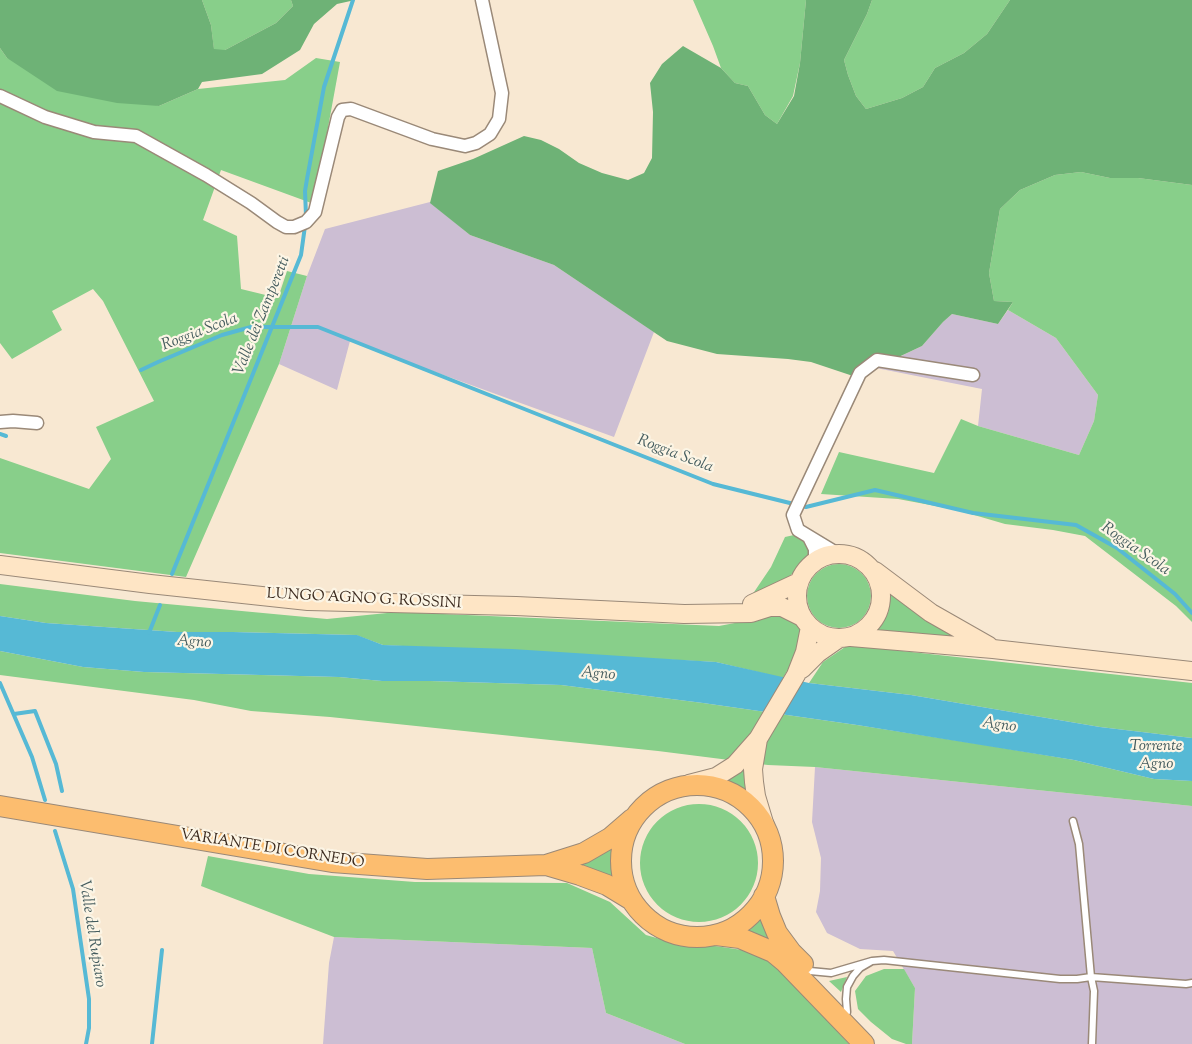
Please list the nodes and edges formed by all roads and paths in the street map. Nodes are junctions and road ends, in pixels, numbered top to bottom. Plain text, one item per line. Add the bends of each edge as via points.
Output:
1 (482, 0) edge
2 (0, 96) edge
3 (973, 375) dead end
4 (0, 422) edge
5 (36, 423) dead end
6 (809, 537) junction
7 (836, 553) junction
8 (812, 564) junction
9 (0, 565) edge
10 (874, 571) junction
11 (799, 582) junction
12 (730, 613) junction
13 (806, 622) junction
14 (845, 638) junction
15 (993, 648) junction
16 (812, 652) junction
17 (1192, 671) edge
18 (758, 739) junction
19 (689, 784) junction
20 (0, 806) edge
21 (632, 819) junction
22 (1073, 821) dead end
23 (765, 826) junction
24 (546, 865) junction
25 (764, 896) junction
26 (630, 899) junction
27 (716, 935) junction
28 (872, 961) junction
29 (810, 971) junction
30 (1091, 977) junction
31 (1192, 983) edge
32 (847, 1012) junction
33 (864, 1044) edge
34 (878, 1044) edge
35 (1092, 1044) edge

1 - 2 street via 502,93 499,120 490,134 465,146 432,139 351,109 342,110 316,212 306,222 294,227 277,222 206,175 136,136 94,132 45,117
3 - 6 street via 877,360 860,373 793,515 798,530
4 - 5 street
6 - 7 street
6 - 8 street via 815,549
7 - 8 main road, LUNGO AGNO G. ROSSINI via 821,557
7 - 10 main road, LUNGO AGNO G. ROSSINI via 864,561
8 - 11 main road, LUNGO AGNO G. ROSSINI
9 - 12 main road, LUNGO AGNO G. ROSSINI via 308,601
10 - 14 main road via 881,590 880,611 862,632
10 - 15 main road, LUNGO AGNO G. ROSSINI via 930,612
11 - 12 main road, LUNGO AGNO G. ROSSINI
11 - 13 main road via 798,606
12 - 13 main road, LUNGO AGNO G. ROSSINI via 782,607
13 - 14 main road, LUNGO AGNO G. ROSSINI via 828,637
13 - 16 main road
14 - 15 main road, LUNGO AGNO G. ROSSINI
14 - 16 main road
15 - 17 main road, LUNGO AGNO G. ROSSINI
16 - 18 main road
18 - 19 main road via 735,765 716,777
18 - 23 main road via 754,782
19 - 21 main road via 667,790 647,802
19 - 23 main road via 712,786 734,793 752,807
20 - 24 main road, VARIANTE DI CORNEDO via 332,862 427,869
21 - 24 main road via 610,838 584,853
21 - 26 main road via 623,838 620,859 622,880
22 - 30 lane via 1079,844
23 - 25 main road via 772,849 772,873
24 - 26 main road via 607,885
25 - 27 main road via 752,914
25 - 29 main road via 777,933
26 - 27 main road via 646,918 667,931 691,937
27 - 33 main road via 740,938 773,952
28 - 29 lane via 831,973
28 - 30 lane via 1060,979
28 - 32 lane via 860,968 847,987
29 - 32 main road
30 - 31 lane
30 - 35 lane via 1094,991
32 - 34 main road

